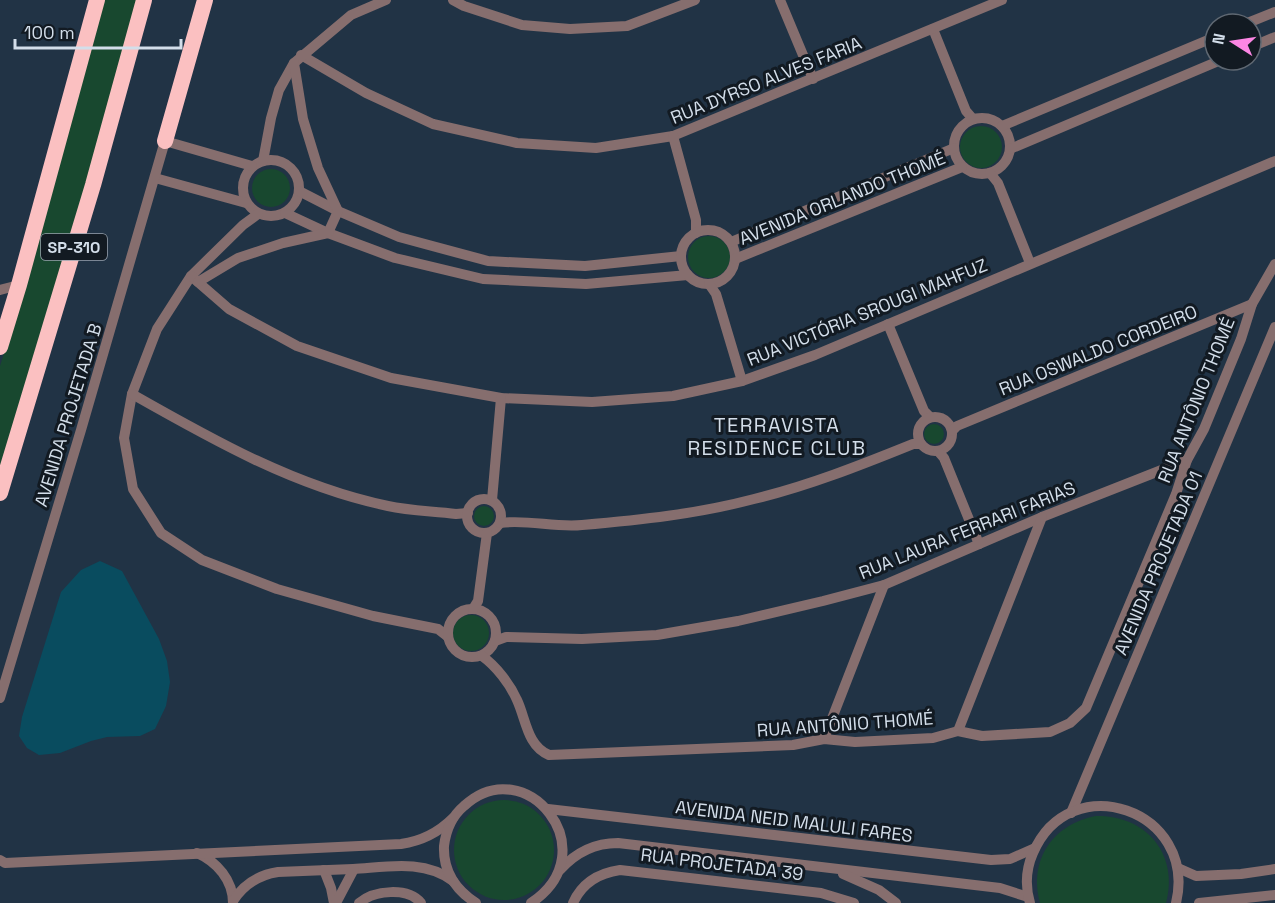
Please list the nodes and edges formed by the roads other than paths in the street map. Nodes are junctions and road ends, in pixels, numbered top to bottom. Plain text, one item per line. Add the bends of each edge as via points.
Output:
1 (97, 0) edge
2 (144, 0) edge
3 (205, 0) edge
4 (387, 0) edge
5 (453, 0) edge
6 (695, 0) edge
7 (780, 0) edge
8 (1002, 0) edge
9 (933, 29) junction
10 (1203, 42) edge
11 (297, 59) junction
12 (1203, 68) edge
13 (813, 79) junction
14 (968, 118) junction
15 (1002, 126) junction
16 (673, 136) junction
17 (165, 141) junction
18 (954, 148) junction
19 (1010, 149) junction
20 (1275, 161) edge
21 (262, 162) junction
22 (962, 167) junction
23 (994, 172) junction
24 (155, 178) junction
25 (299, 191) junction
26 (251, 209) junction
27 (338, 211) junction
28 (285, 213) junction
29 (700, 232) junction
30 (328, 234) junction
31 (731, 242) junction
32 (681, 256) junction
33 (735, 259) junction
34 (1029, 263) junction
35 (1275, 264) edge
36 (688, 275) junction
37 (194, 279) junction
38 (19, 285) junction
39 (714, 287) junction
40 (0, 290) edge
41 (1252, 304) junction
42 (888, 324) junction
43 (1275, 327) edge
44 (0, 347) edge
45 (742, 381) junction
46 (132, 394) junction
47 (501, 398) junction
48 (926, 416) junction
49 (952, 427) junction
50 (917, 442) junction
51 (942, 453) junction
52 (1187, 460) junction
53 (0, 494) edge
54 (488, 500) junction
55 (464, 515) junction
56 (1042, 517) junction
57 (501, 520) junction
58 (484, 537) junction
59 (979, 544) junction
60 (884, 585) junction
61 (477, 606) junction
62 (444, 631) junction
63 (494, 643) junction
64 (0, 698) edge
65 (958, 731) junction
66 (824, 739) junction
67 (548, 809) junction
68 (1071, 813) junction
69 (453, 818) junction
70 (1035, 848) junction
71 (195, 853) junction
72 (2, 865) edge
73 (820, 867) junction
74 (1178, 868) junction
75 (354, 869) junction
76 (1275, 869) edge
77 (324, 870) junction
78 (560, 870) junction
79 (453, 881) junction
80 (1275, 895) edge
81 (1029, 900) edge
82 (233, 902) edge
83 (361, 902) edge
84 (335, 903) edge
85 (422, 903) edge
86 (476, 903) edge
87 (531, 903) edge
88 (573, 903) edge
89 (854, 903) edge
90 (896, 903) edge
91 (1176, 903) edge
92 (1199, 903) edge

1 - 38 highway, SP-310
2 - 53 highway, SP-310
3 - 17 highway
4 - 11 street via 351,15
5 - 6 street via 522,25 570,29 627,26
7 - 13 street
8 - 9 street, RUA DYRSO ALVES FARIA
9 - 13 street, RUA DYRSO ALVES FARIA
9 - 14 street
10 - 15 street
11 - 16 street, RUA DYRSO ALVES FARIA via 433,124 517,143 596,148
11 - 21 street via 279,90
11 - 27 street via 303,118
12 - 19 street
13 - 16 street, RUA DYRSO ALVES FARIA
14 - 15 street via 989,119
14 - 18 street via 956,134
15 - 19 street
16 - 29 street
17 - 21 street
17 - 24 street, AVENIDA PROJETADA B
18 - 22 street
18 - 31 street, AVENIDA ORLANDO THOMÉ
19 - 23 street via 1004,164
20 - 34 street, RUA VICTÓRIA SROUGI MAHFUZ
21 - 25 street via 289,166
21 - 26 street via 246,174 242,184
22 - 23 street via 975,174
22 - 33 street, AVENIDA ORLANDO THOMÉ
23 - 34 street
24 - 26 street
24 - 64 street, AVENIDA PROJETADA B
25 - 27 street
25 - 28 street
26 - 28 street via 267,217
26 - 37 street via 243,225
27 - 30 street
27 - 32 street via 399,237 488,261 585,266
28 - 30 street
29 - 31 street via 719,232
29 - 32 street via 686,243
30 - 36 street via 395,258 483,279 586,284
30 - 37 street via 238,258
31 - 33 street
32 - 36 street
33 - 39 street via 730,273
34 - 42 street, RUA VICTÓRIA SROUGI MAHFUZ
35 - 41 street, RUA ANTÔNIO THOMÉ
36 - 39 street
37 - 46 street via 157,329
37 - 47 street, RUA VICTÓRIA SROUGI MAHFUZ via 229,309 297,346 391,378
38 - 40 street
38 - 44 highway, SP-310
39 - 45 street
41 - 49 street, RUA OSWALDO CORDEIRO
41 - 52 street, RUA ANTÔNIO THOMÉ via 1208,419
42 - 45 street, RUA VICTÓRIA SROUGI MAHFUZ
42 - 48 street
43 - 68 street, AVENIDA PROJETADA 01
45 - 47 street, RUA VICTÓRIA SROUGI MAHFUZ via 673,396 592,402
46 - 55 street via 212,439 300,480 388,506
46 - 62 street via 124,438 133,489 161,533 202,560 277,589
47 - 54 street
48 - 49 street via 941,418
48 - 50 street via 918,429
49 - 51 street via 951,441
50 - 51 street
50 - 57 street via 842,472 765,496 686,513 576,526
51 - 59 street
52 - 56 street, RUA LAURA FERRARI FARIAS
52 - 65 street, RUA ANTÔNIO THOMÉ via 1086,708 1070,723 1050,732 982,736
54 - 55 street via 474,503
54 - 57 street via 497,504
55 - 58 street
56 - 59 street, RUA LAURA FERRARI FARIAS
56 - 65 street
57 - 58 street
58 - 61 street
59 - 60 street, RUA LAURA FERRARI FARIAS
60 - 63 street, RUA LAURA FERRARI FARIAS via 738,621 657,635
60 - 66 street
61 - 62 street via 454,615
61 - 63 street via 489,616
62 - 63 street via 456,653 469,658
63 - 66 street, RUA ANTÔNIO THOMÉ via 492,663 516,698 533,744 549,755 793,745
65 - 66 street, RUA ANTÔNIO THOMÉ via 933,738 855,742
67 - 69 street via 520,792 498,790 477,796
67 - 70 street, AVENIDA NEID MALULI FARES via 991,860 1010,859
67 - 78 street via 562,838
68 - 70 street via 1050,827
68 - 74 street via 1107,806 1138,814 1162,834
69 - 71 street via 435,834 413,842
69 - 79 street via 444,849
70 - 81 street via 1028,872
71 - 72 street
71 - 82 street via 219,867 229,883
73 - 78 street via 607,843 586,849
73 - 81 street via 1000,888
73 - 90 street via 850,876
74 - 76 street via 1196,876
74 - 91 street
75 - 77 street
75 - 79 street via 418,867 437,871
75 - 84 street
77 - 82 street via 260,876 245,886
77 - 84 street
78 - 87 street via 549,889
79 - 86 street
80 - 92 street
83 - 85 street via 378,893 407,894
88 - 89 street, RUA PROJETADA 39 via 587,883 602,874 629,870 821,893

